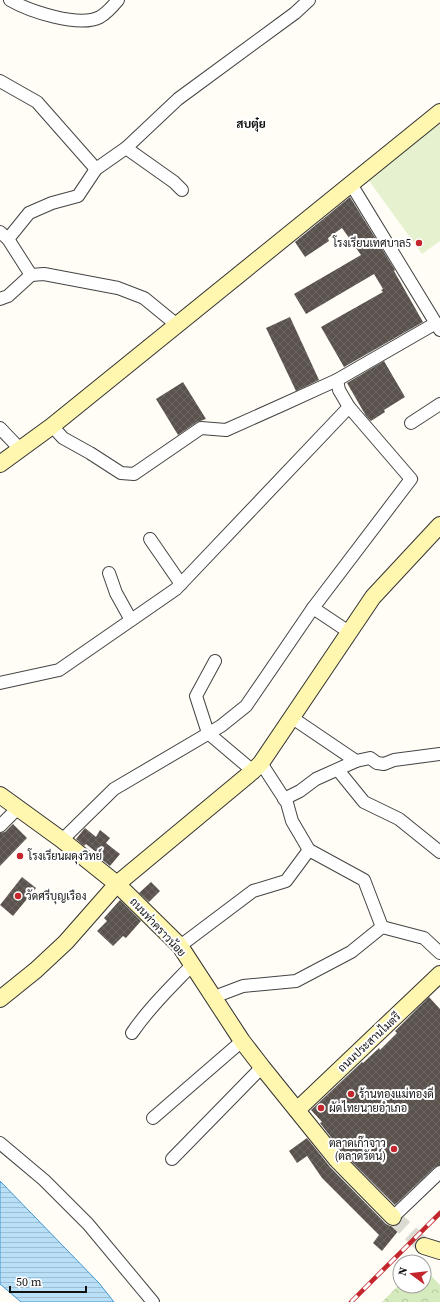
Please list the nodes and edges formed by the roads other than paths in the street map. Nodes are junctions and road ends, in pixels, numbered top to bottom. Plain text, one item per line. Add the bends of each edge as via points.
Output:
1 (10, 0) edge
2 (118, 0) edge
3 (309, 0) edge
4 (0, 81) edge
5 (440, 112) edge
6 (126, 148) junction
7 (96, 169) junction
8 (351, 184) junction
9 (182, 190) dead end
10 (4, 235) edge
11 (31, 275) junction
12 (0, 299) edge
13 (177, 325) junction
14 (438, 327) edge
15 (337, 380) junction
16 (440, 404) edge
17 (349, 407) junction
18 (411, 423) dead end
19 (52, 426) junction
20 (0, 428) edge
21 (20, 449) junction
22 (0, 464) edge
23 (440, 525) edge
24 (150, 539) dead end
25 (109, 573) dead end
26 (181, 584) junction
27 (313, 608) junction
28 (131, 620) junction
29 (349, 632) junction
30 (215, 661) dead end
31 (0, 683) edge
32 (291, 717) junction
33 (208, 733) junction
34 (440, 752) edge
35 (356, 761) junction
36 (257, 767) junction
37 (338, 770) junction
38 (0, 795) edge
39 (284, 799) junction
40 (18, 808) junction
41 (0, 826) edge
42 (62, 840) junction
43 (309, 850) junction
44 (440, 852) edge
45 (117, 884) junction
46 (382, 927) junction
47 (180, 946) junction
48 (440, 953) edge
49 (192, 965) junction
50 (440, 974) edge
51 (214, 997) junction
52 (0, 999) edge
53 (132, 1033) dead end
54 (242, 1041) junction
55 (262, 1067) junction
56 (297, 1110) junction
57 (153, 1118) dead end
58 (0, 1143) edge
59 (172, 1159) dead end
60 (440, 1172) edge
61 (393, 1217) joint
62 (424, 1246) tunnel mouth
63 (440, 1251) edge
64 (154, 1302) edge

1 - 2 street via 60,19 79,21 99,18
3 - 6 street via 178,99
4 - 7 street via 37,102
5 - 8 street
6 - 7 street
6 - 9 street
7 - 10 street via 78,196 29,213
8 - 13 street
8 - 14 street
10 - 11 street
11 - 12 street via 8,296
11 - 13 street via 44,274 118,288 144,298
13 - 19 street
14 - 15 street
15 - 17 street via 339,390
15 - 19 street via 226,430 201,428 134,474 121,473 63,438
16 - 18 street
17 - 26 street
17 - 27 street via 411,479
19 - 21 street
20 - 21 street
21 - 22 street
23 - 29 street via 373,597
24 - 26 street
25 - 28 street via 116,593
26 - 28 street
27 - 29 street
27 - 33 street via 246,706
28 - 31 street via 59,670
29 - 32 street
30 - 33 street via 196,696
32 - 35 street
32 - 36 street
33 - 36 street
33 - 42 street via 114,789
34 - 35 street via 384,764 370,758
35 - 37 street
36 - 39 street
36 - 45 street
37 - 39 street via 316,779
37 - 44 street via 364,802 399,819
38 - 40 street, ถนนท่าคราวน้อย
39 - 43 street via 292,821
40 - 41 street
40 - 42 street, ถนนท่าคราวน้อย
42 - 45 street, ถนนท่าคราวน้อย
43 - 46 street via 364,880
43 - 47 street via 286,881 253,891
45 - 47 street, ถนนท่าคราวน้อย
45 - 52 street via 66,942
46 - 48 street via 424,938
46 - 51 street via 351,952 296,982 243,986
47 - 49 street, ถนนท่าคราวน้อย
49 - 51 street, ถนนท่าคราวน้อย
49 - 53 street
50 - 56 street, ถนนประสานไมตรี
51 - 54 street, ถนนท่าคราวน้อย
54 - 55 street, ถนนท่าคราวน้อย
54 - 57 street
55 - 56 street, ถนนท่าคราวน้อย
55 - 59 street
56 - 61 street, ถนนท่าคราวน้อย via 337,1160
58 - 64 street via 44,1180 88,1224
60 - 61 street
62 - 63 street

